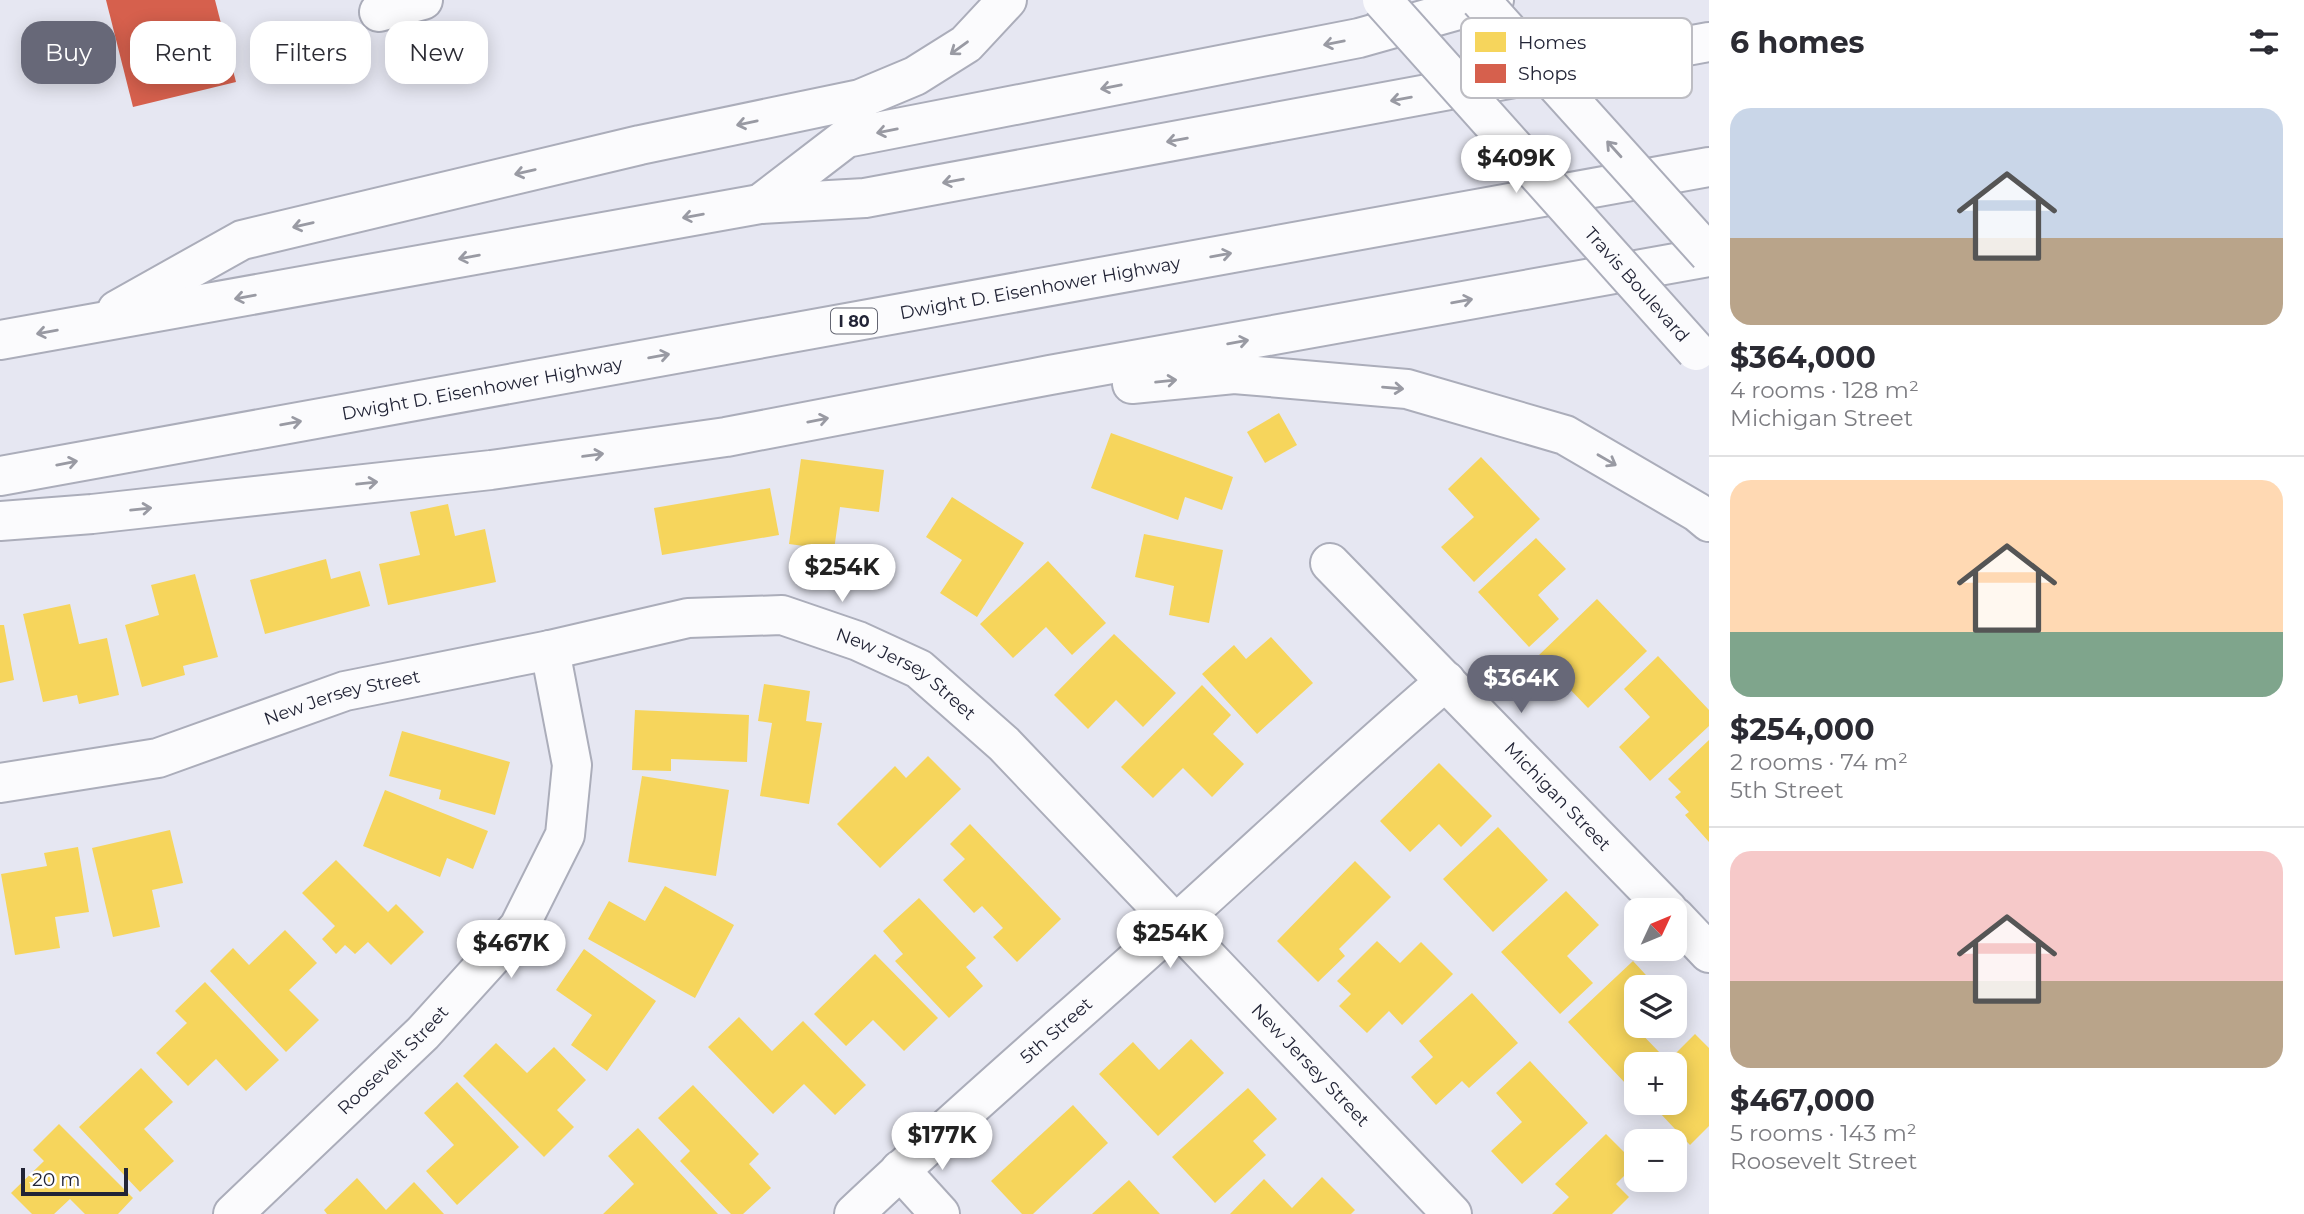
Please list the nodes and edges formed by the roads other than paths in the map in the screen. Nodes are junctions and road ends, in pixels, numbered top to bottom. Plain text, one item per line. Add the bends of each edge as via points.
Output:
1 (423, 0) edge
2 (1007, 0) edge
3 (1382, 0) edge
4 (1480, 0) edge
5 (1494, 0) edge
6 (379, 12) dead end
7 (1496, 18) edge
8 (1461, 88) edge
9 (1461, 88) edge
10 (1470, 98) edge
11 (1568, 98) edge
12 (1709, 167) edge
13 (760, 204) junction
14 (1709, 255) edge
15 (94, 323) junction
16 (0, 340) edge
17 (1696, 351) dead end
18 (1050, 375) junction
19 (0, 476) edge
20 (0, 521) edge
21 (1709, 522) edge
22 (1330, 563) dead end
23 (550, 650) junction
24 (1446, 681) junction
25 (0, 783) edge
26 (1656, 898) edge
27 (1177, 923) junction
28 (1687, 930) edge
29 (1709, 953) edge
30 (900, 1170) junction
31 (233, 1214) edge
32 (854, 1214) edge
33 (940, 1214) edge
34 (1452, 1214) edge

1 - 6 main road
2 -> 15 main road via 966,44 915,76 860,99 640,145 242,240
3 - 8 main road, Travis Boulevard, bridge
7 -> 4 main road, bridge
5 -> 13 main road via 1359,38 846,138
9 -> 13 main road via 864,198
10 - 17 main road, Travis Boulevard, bridge
14 -> 11 main road, bridge
19 -> 12 main road, Dwight D. Eisenhower Highway / I 80
13 -> 15 main road
18 -> 14 main road
15 -> 16 main road
20 -> 18 main road via 92,514 726,437
18 -> 21 main road via 1104,387 1234,374 1408,389 1565,435
22 - 24 main road, Michigan Street
23 - 25 main road, New Jersey Street via 345,691 158,758
23 - 27 main road, New Jersey Street via 688,618 782,615 859,641 919,669 957,702 1004,744
23 - 31 main road, Roosevelt Street via 572,765 565,835 519,927 423,1033
24 - 26 main road, Michigan Street
24 - 27 main road, 5th Street
27 - 30 main road, 5th Street
27 - 34 main road, New Jersey Street
28 - 29 main road
30 - 32 main road, 5th Street
30 - 33 main road

